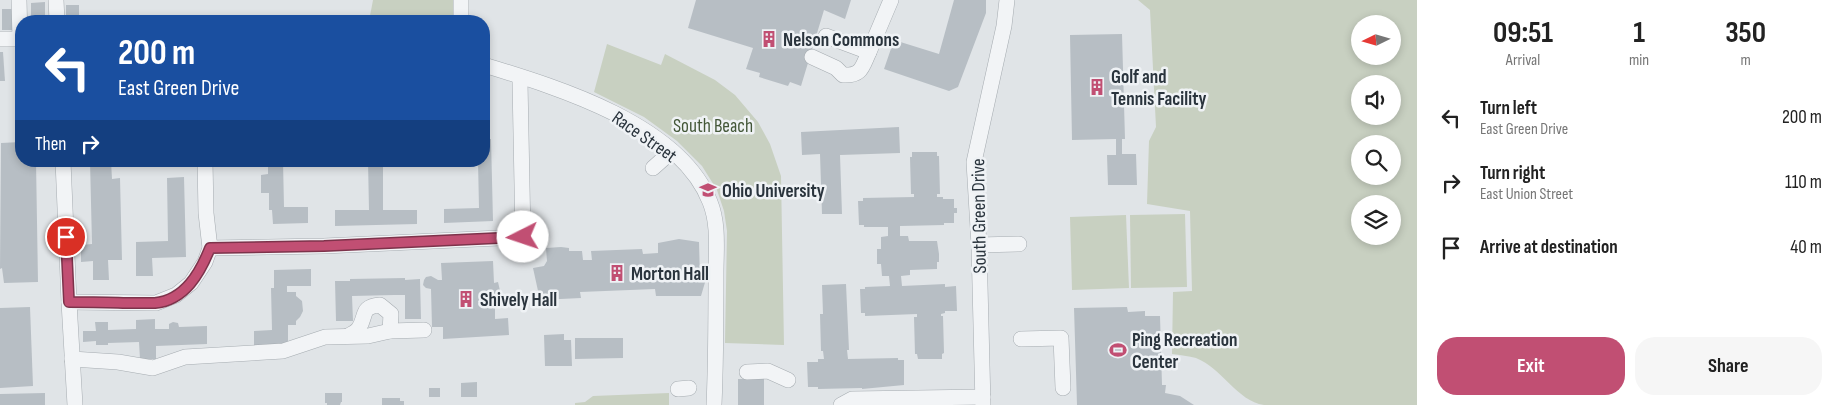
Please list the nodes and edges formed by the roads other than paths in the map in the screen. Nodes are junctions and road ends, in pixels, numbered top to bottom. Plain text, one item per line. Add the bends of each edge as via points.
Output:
1 (18, 0) edge
2 (56, 0) edge
3 (460, 0) edge
4 (891, 0) edge
5 (1007, 0) edge
6 (19, 15) edge
7 (57, 15) edge
8 (461, 15) edge
9 (826, 36) dead end
10 (0, 39) edge
11 (15, 39) edge
12 (869, 52) junction
13 (812, 57) dead end
14 (490, 68) edge
15 (520, 82) dead end
16 (672, 151) junction
17 (63, 167) edge
18 (205, 167) edge
19 (654, 168) dead end
20 (1019, 244) dead end
21 (979, 245) junction
22 (210, 248) junction
23 (69, 302) junction
24 (424, 330) dead end
25 (390, 331) junction
26 (348, 336) junction
27 (1021, 339) dead end
28 (72, 359) junction
29 (747, 372) dead end
30 (788, 380) dead end
31 (1063, 388) dead end
32 (983, 401) edge
33 (76, 405) edge
34 (714, 405) edge
35 (841, 405) edge

1 - 6 street
2 - 7 street
3 - 8 street
4 - 12 street
5 - 21 street, South Green Drive via 974,162
9 - 12 street
10 - 11 street
12 - 13 street via 862,68 852,76 843,75 836,68
14 - 16 street, Race Street via 522,76 601,107 629,121
15 - 22 street via 523,237
16 - 19 street
16 - 34 street, Race Street via 701,184 715,220
17 - 23 street
18 - 22 street
20 - 21 street
21 - 32 street, South Green Drive
22 - 23 street via 191,283 166,300
23 - 28 street
24 - 25 street
25 - 26 street
25 - 26 street via 391,314 380,305 367,308 358,329
26 - 28 street via 324,337 283,350 185,357 154,368
27 - 31 street via 1061,338
28 - 33 street
29 - 30 street via 768,371
32 - 35 street via 852,399

